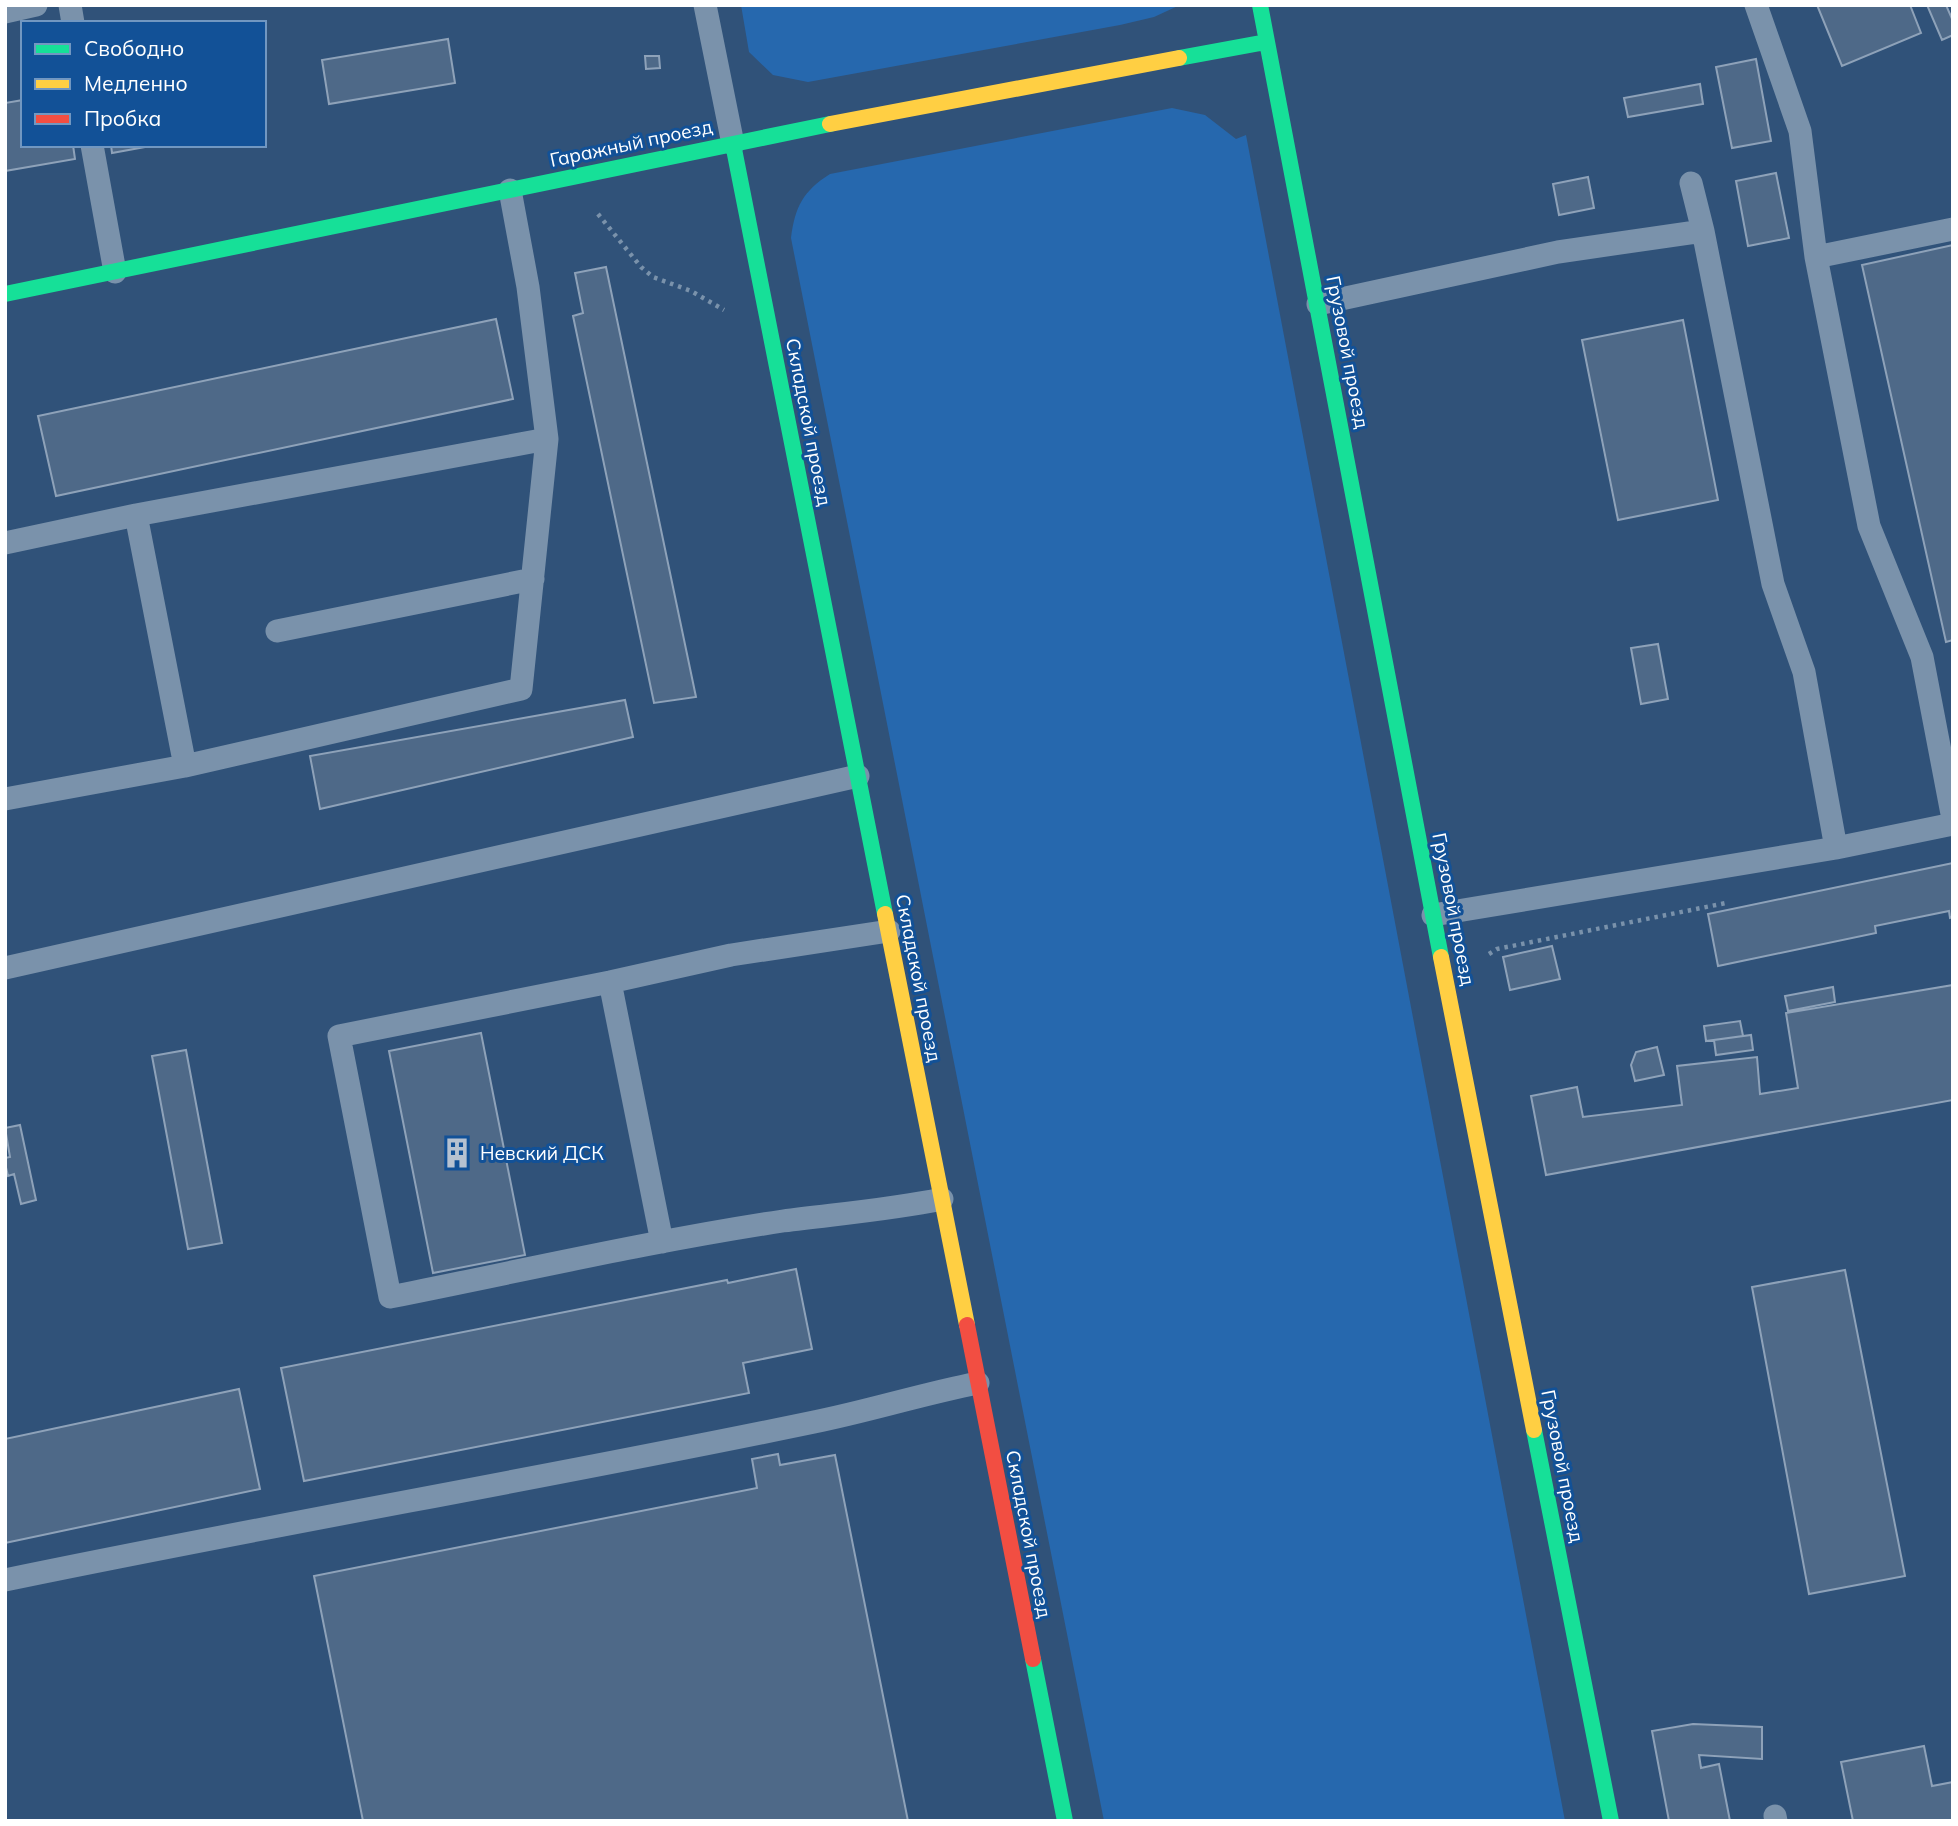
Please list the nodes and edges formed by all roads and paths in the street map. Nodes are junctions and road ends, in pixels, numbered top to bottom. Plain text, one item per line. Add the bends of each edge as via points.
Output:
1 (36, 5) edge
2 (705, 5) edge
3 (1259, 5) edge
4 (1756, 5) edge
5 (5, 12) edge
6 (1266, 42) junction
7 (733, 144) junction
8 (92, 147) edge
9 (1691, 183) dead end
10 (510, 190) junction
11 (597, 214) dead end
12 (1953, 229) edge
13 (1703, 231) junction
14 (1816, 257) junction
15 (115, 272) junction
16 (5, 294) edge
17 (1318, 304) junction
18 (724, 310) dead end
19 (547, 439) junction
20 (136, 515) junction
21 (5, 543) edge
22 (533, 579) junction
23 (277, 631) dead end
24 (185, 766) junction
25 (858, 776) junction
26 (5, 799) edge
27 (1953, 819) edge
28 (1953, 824) edge
29 (1836, 848) junction
30 (1433, 915) junction
31 (888, 931) junction
32 (5, 968) edge
33 (610, 982) junction
34 (942, 1199) junction
35 (662, 1242) junction
36 (978, 1383) junction
37 (5, 1580) edge
38 (1065, 1821) edge
39 (1611, 1821) edge

1 - 5 lane
2 - 7 lane
3 - 6 street, Грузовой проезд
4 - 14 lane via 1800,131
6 - 7 street, Гаражный проезд
6 - 17 street, Грузовой проезд
7 - 10 street, Гаражный проезд
7 - 25 street, Складской проезд
8 - 15 lane
9 - 13 lane
10 - 15 street, Гаражный проезд
10 - 19 lane via 528,287
11 - 18 path via 653,277
12 - 14 lane
13 - 17 lane via 1558,252
13 - 29 lane via 1773,584 1804,672
14 - 27 lane via 1869,526 1922,657
15 - 16 street, Гаражный проезд
17 - 30 street, Грузовой проезд
19 - 20 lane
19 - 22 lane
20 - 21 lane
20 - 24 lane
22 - 23 lane
22 - 24 lane via 521,689
24 - 26 lane
25 - 31 street, Складской проезд
25 - 32 lane
28 - 29 lane
29 - 30 lane
30 - 39 street, Грузовой проезд
31 - 33 lane via 731,955
31 - 34 street, Складской проезд
33 - 35 lane
33 - 35 lane via 339,1036 390,1297
34 - 35 lane
34 - 36 street, Складской проезд
36 - 37 lane via 814,1422
36 - 38 street, Складской проезд

